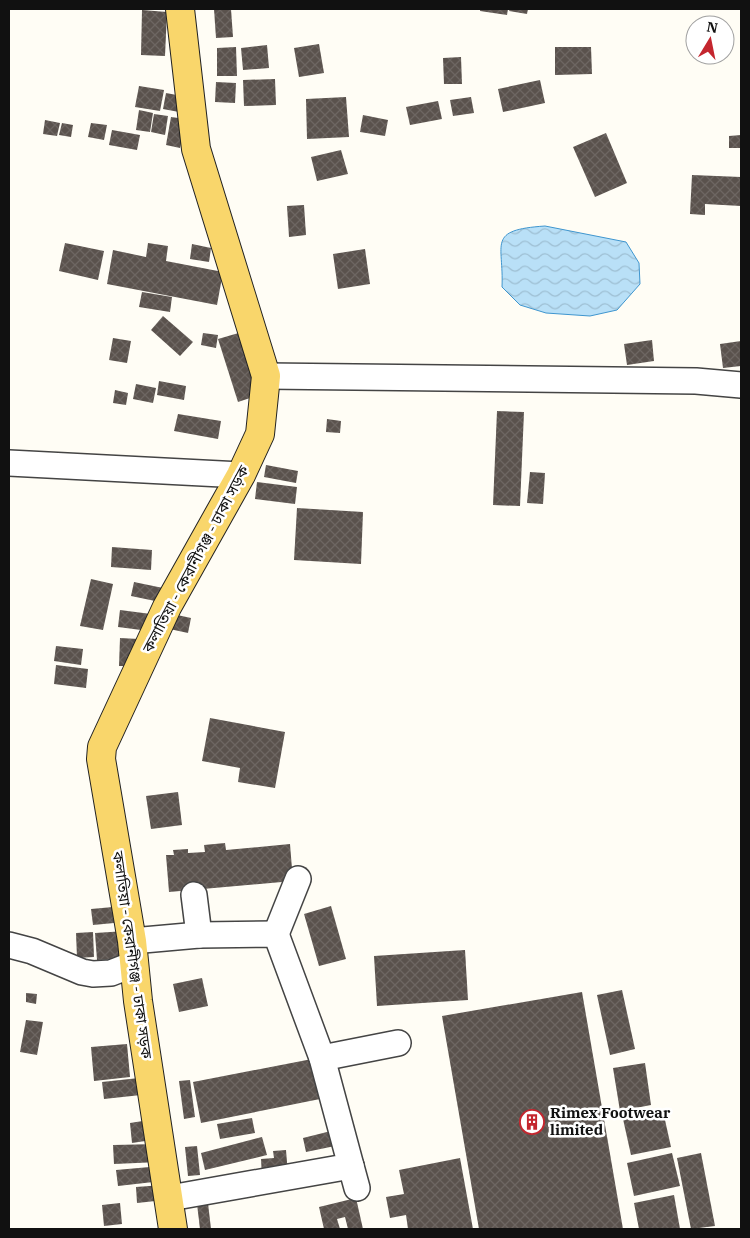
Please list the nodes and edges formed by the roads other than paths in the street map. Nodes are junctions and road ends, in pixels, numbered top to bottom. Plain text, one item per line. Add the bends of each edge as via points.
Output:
1 (180, 9) edge
2 (266, 376) junction
3 (741, 385) edge
4 (9, 463) edge
5 (241, 475) junction
6 (298, 879) dead end
7 (194, 895) dead end
8 (276, 934) junction
9 (199, 935) junction
10 (9, 945) edge
11 (133, 952) junction
12 (398, 1043) dead end
13 (322, 1058) junction
14 (170, 1198) junction
15 (173, 1229) edge

1 - 2 main road, কলাতিয়া - কেরানীগঞ্জ - ঢাকা সড়ক via 196,149
2 - 3 street via 696,381
2 - 5 main road, কলাতিয়া - কেরানীগঞ্জ - ঢাকা সড়ক via 260,434
4 - 5 street
5 - 11 main road, কলাতিয়া - কেরানীগঞ্জ - ঢাকা সড়ক via 167,607 102,747 101,759
6 - 8 street
7 - 9 street
8 - 9 street
8 - 13 street
9 - 11 street
10 - 11 street via 93,974 111,972
11 - 14 main road, কলাতিয়া - কেরানীগঞ্জ - ঢাকা সড়ক
12 - 13 street
13 - 14 street via 354,1177
14 - 15 main road, কলাতিয়া - কেরানীগঞ্জ - ঢাকা সড়ক

